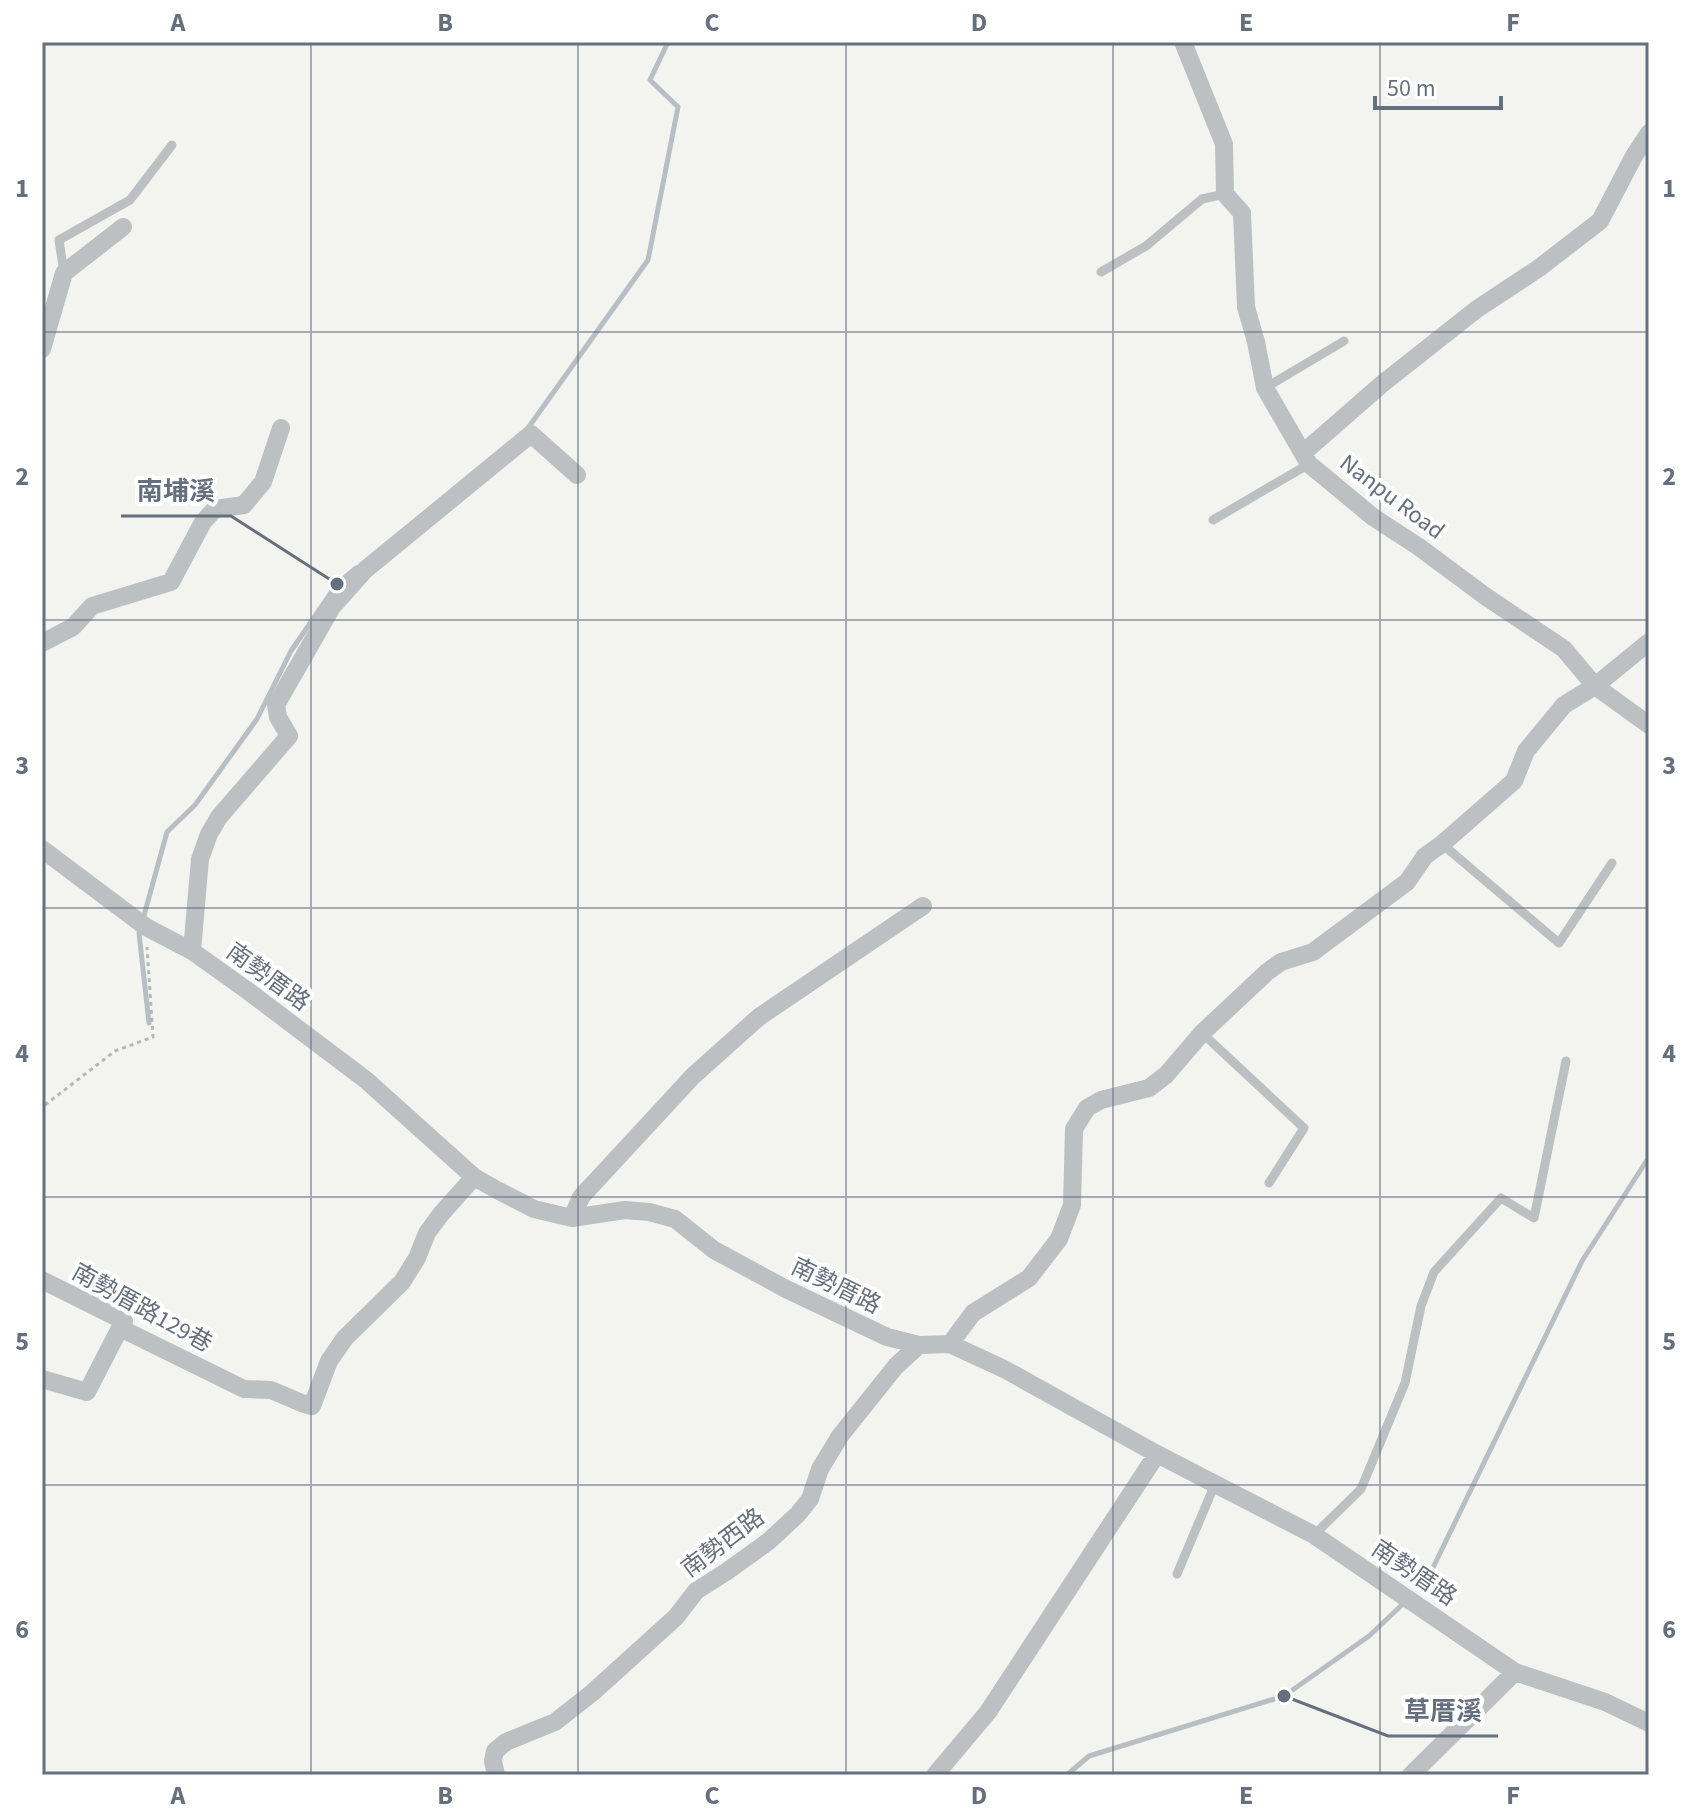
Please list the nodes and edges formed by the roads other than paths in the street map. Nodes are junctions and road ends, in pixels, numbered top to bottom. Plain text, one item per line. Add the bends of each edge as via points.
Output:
1 (1183, 42) edge
2 (1649, 133) edge
3 (172, 145) dead end
4 (1225, 194) junction
5 (123, 227) dead end
6 (1101, 272) dead end
7 (64, 273) junction
8 (1344, 341) dead end
9 (42, 349) edge
10 (1265, 388) junction
11 (281, 428) dead end
12 (1306, 459) junction
13 (577, 475) dead end
14 (1213, 520) dead end
15 (1649, 642) edge
16 (42, 643) edge
17 (1595, 686) junction
18 (1649, 725) edge
19 (1442, 844) junction
20 (42, 849) edge
21 (1612, 863) dead end
22 (923, 906) dead end
23 (192, 951) junction
24 (1202, 1033) junction
25 (1566, 1061) dead end
26 (474, 1177) junction
27 (1269, 1183) dead end
28 (572, 1218) junction
29 (42, 1280) edge
30 (120, 1328) junction
31 (950, 1344) junction
32 (919, 1345) junction
33 (42, 1379) edge
34 (1157, 1454) junction
35 (1215, 1484) junction
36 (1314, 1535) junction
37 (1177, 1574) dead end
38 (1515, 1672) junction
39 (1649, 1723) edge
40 (496, 1775) edge
41 (935, 1775) edge
42 (1411, 1775) edge

1 - 4 street, Nanpu Road via 1224,144
2 - 12 street via 1600,221 1382,384
3 - 7 lane via 130,200 59,240
4 - 6 lane via 1202,199 1146,246
4 - 10 street, Nanpu Road via 1242,213 1246,307
5 - 7 street
7 - 9 street
8 - 10 lane
10 - 12 street, Nanpu Road
11 - 16 street via 263,482 244,505 215,509 203,522 171,582 92,606 73,627
12 - 14 lane
12 - 17 street, Nanpu Road via 1373,517 1564,649
13 - 23 street via 531,434 365,570 332,607 276,705 289,736 209,834 200,859
15 - 17 street
17 - 18 street, Nanpu Road
17 - 19 street via 1564,705 1526,751 1514,781
19 - 21 lane via 1559,943
19 - 24 street via 1425,856 1407,882 1313,952 1267,972
20 - 23 street, 南勢厝路 via 146,927
22 - 28 street via 759,1017 704,1066 581,1197
23 - 26 street, 南勢厝路 via 366,1080
24 - 27 lane via 1304,1128
24 - 31 street via 1149,1088 1087,1108 1074,1129 1072,1205 1059,1239 1029,1278 973,1313
25 - 36 lane via 1534,1218 1501,1198 1434,1272 1405,1383 1361,1489
26 - 28 street, 南勢厝路 via 534,1209
26 - 30 street, 南勢厝路129巷 via 427,1233 402,1282 345,1338 329,1361 312,1406 271,1390 244,1389
28 - 32 street, 南勢厝路 via 625,1210 675,1219 714,1250 786,1289 887,1337
29 - 30 street, 南勢厝路129巷 via 124,1321
30 - 33 street via 87,1392
31 - 32 street, 南勢厝路
31 - 34 street, 南勢厝路
32 - 40 street, 南勢西路 via 840,1436 798,1514 769,1541 696,1591 676,1617 580,1703 555,1722 495,1751
34 - 35 street, 南勢厝路
34 - 41 street via 988,1712
35 - 36 street, 南勢厝路
35 - 37 lane
36 - 38 street, 南勢厝路
38 - 39 street, 南勢厝路
38 - 42 street

